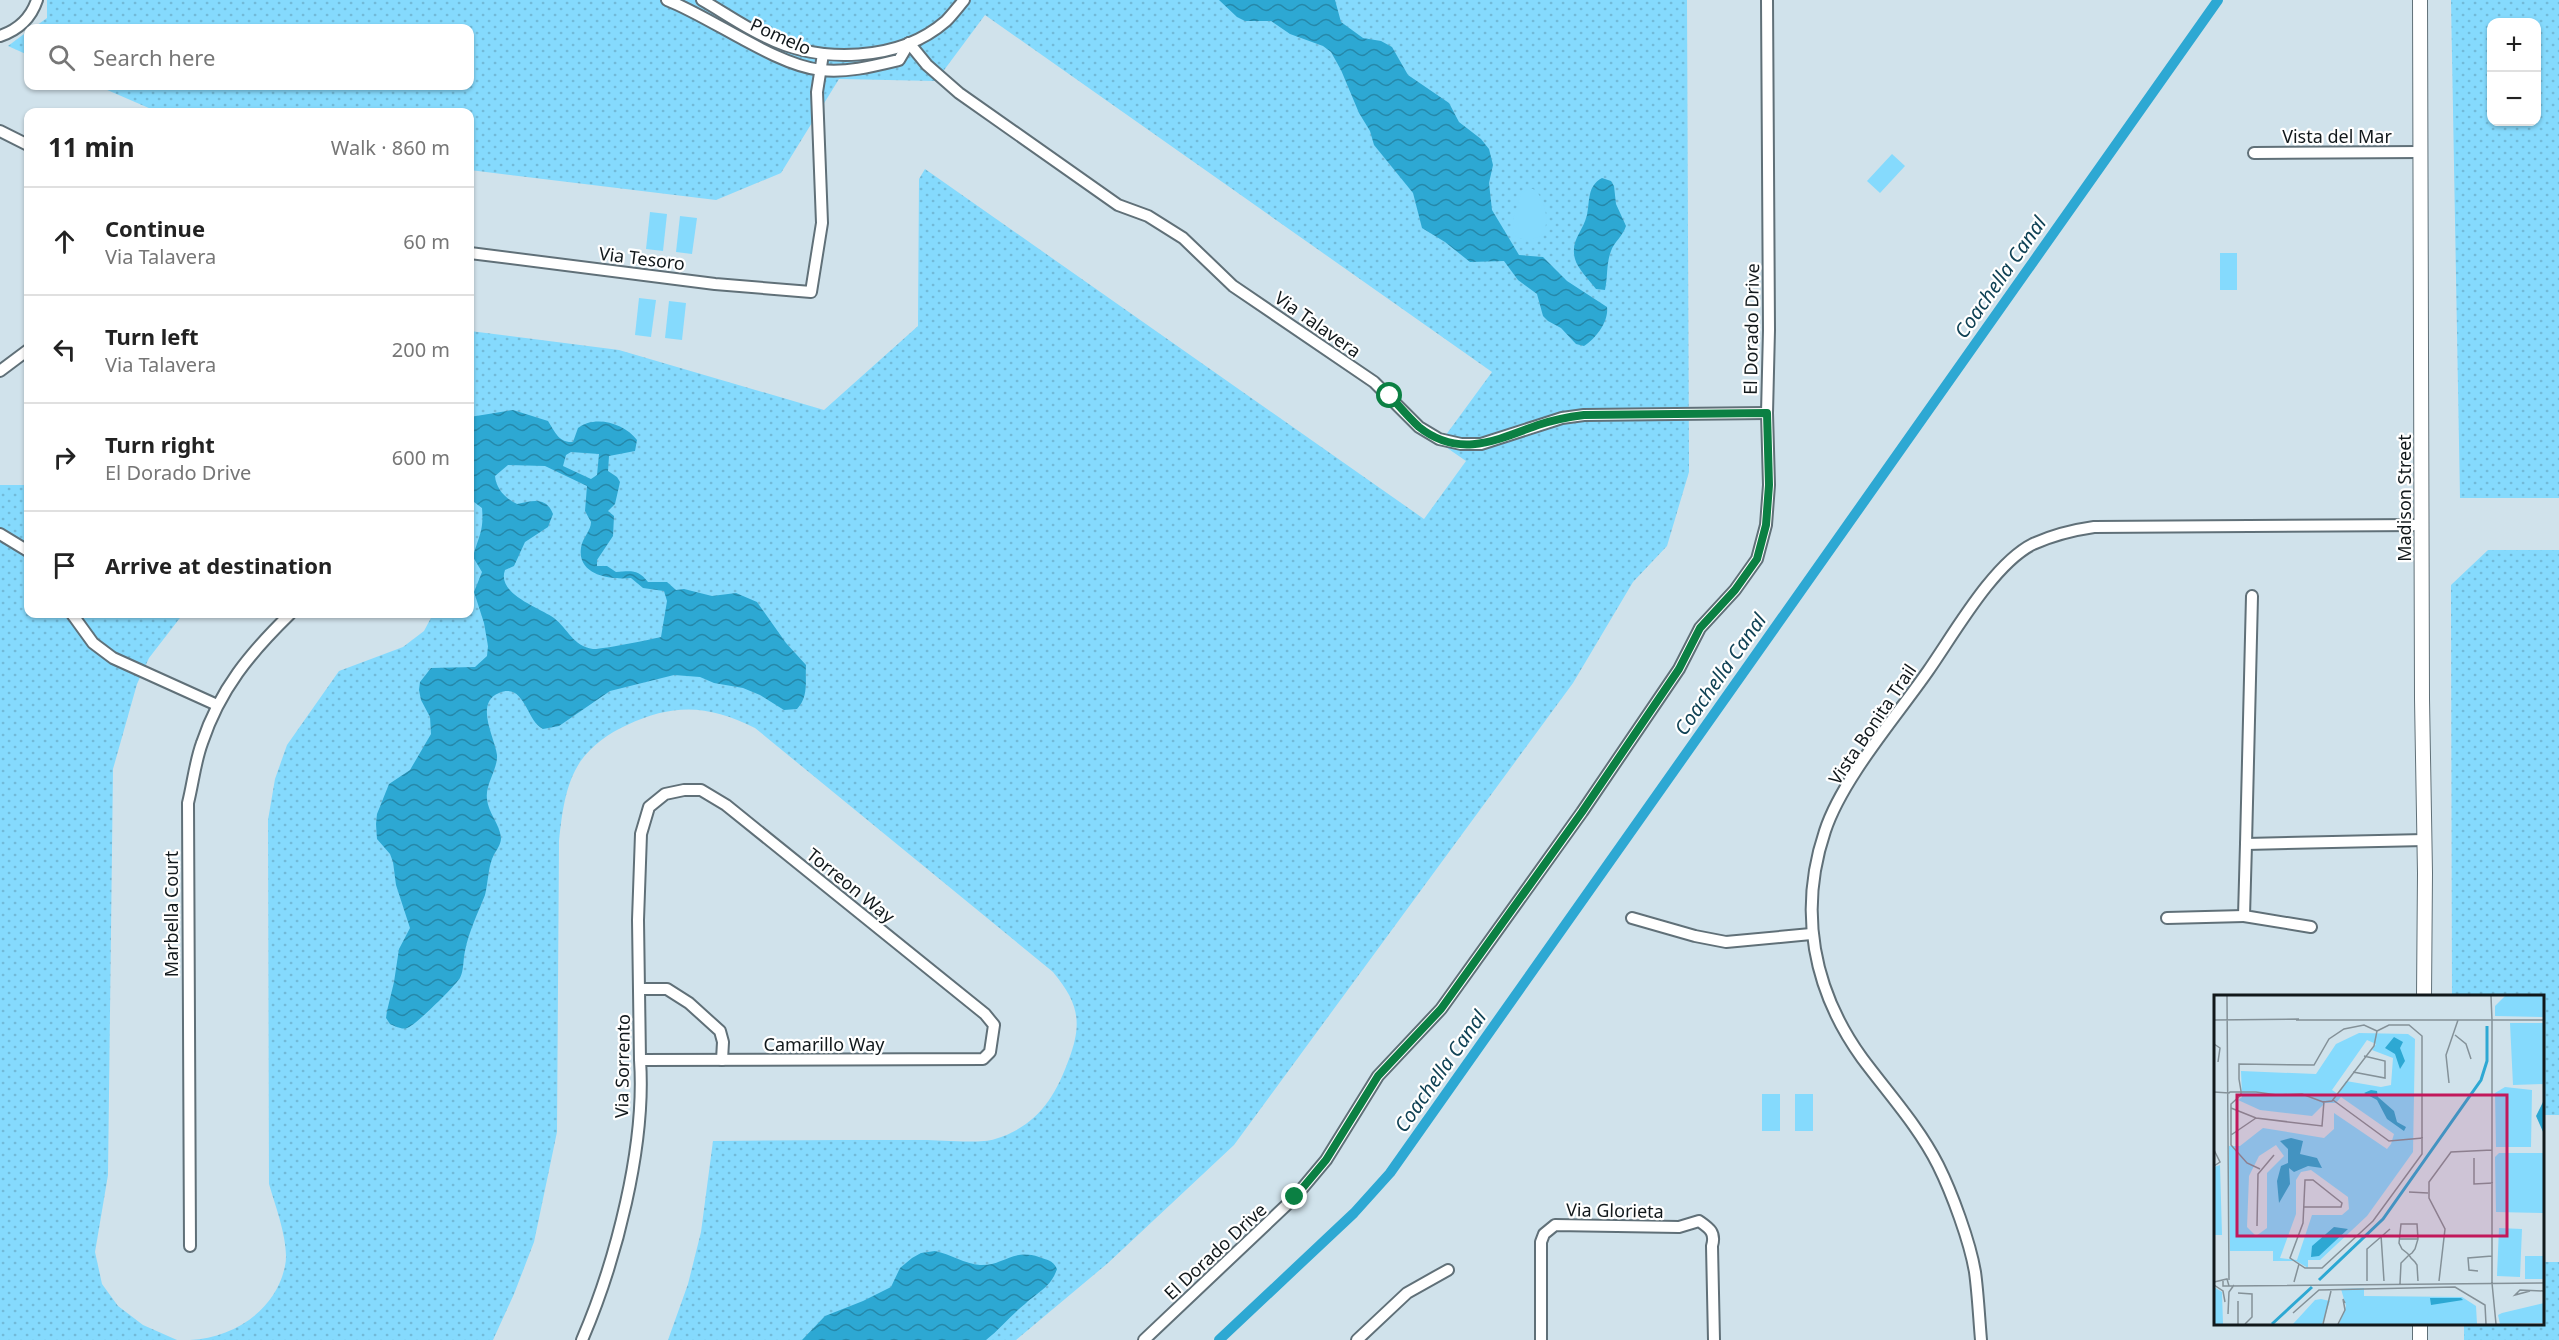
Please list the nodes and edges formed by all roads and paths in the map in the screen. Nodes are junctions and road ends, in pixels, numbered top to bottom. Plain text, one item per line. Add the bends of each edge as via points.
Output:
1 (37, 0) edge
2 (667, 0) edge
3 (702, 0) edge
4 (964, 0) edge
5 (1767, 0) edge
6 (2420, 0) edge
7 (0, 36) edge
8 (909, 44) junction
9 (823, 54) junction
10 (820, 70) junction
11 (0, 131) edge
12 (24, 143) edge
13 (2420, 152) junction
14 (2254, 153) dead end
15 (474, 254) edge
16 (24, 353) edge
17 (0, 371) edge
18 (1767, 413) junction
19 (2422, 525) junction
20 (0, 534) edge
21 (24, 549) edge
22 (2252, 596) dead end
23 (75, 618) edge
24 (286, 618) edge
25 (217, 705) junction
26 (665, 794) joint
27 (2425, 840) junction
28 (2246, 844) junction
29 (2244, 916) junction
30 (1632, 918) dead end
31 (2167, 918) dead end
32 (2311, 927) dead end
33 (1811, 934) junction
34 (639, 989) junction
35 (2424, 995) edge
36 (994, 1038) joint
37 (640, 1060) junction
38 (722, 1060) junction
39 (190, 1246) dead end
40 (1448, 1270) dead end
41 (1367, 1331) junction
42 (582, 1340) edge
43 (1144, 1340) edge
44 (1357, 1340) edge
45 (1376, 1340) edge
46 (1541, 1340) edge
47 (1714, 1340) edge
48 (1981, 1340) edge

1 - 7 street via 13,32
2 - 10 street, Pomelo via 763,49
3 - 9 street, Pomelo via 766,38
4 - 8 street via 945,21
5 - 18 street, El Dorado Drive
6 - 13 street, Madison Street
8 - 9 street, Pomelo via 852,55
8 - 10 street, Pomelo via 899,60 846,70
8 - 18 street, Via Talavera via 958,93 1118,205 1148,216 1183,238 1233,286 1374,382 1419,427 1438,439 1481,444 1562,418 1584,415
9 - 10 street
10 - 15 street, Via Tesoro via 817,92 822,223 811,292
11 - 12 street
13 - 14 street, Vista del Mar
13 - 19 street, Madison Street
16 - 17 street
18 - 43 street, El Dorado Drive via 1769,485 1766,525 1757,559 1700,628 1679,669 1602,784 1441,1009 1378,1076 1326,1160 1295,1197
19 - 27 street, Madison Street
19 - 33 street, Vista Bonita Trail via 2094,527 2063,532 2031,545 2005,565 1976,602 1849,782 1825,830 1814,874
20 - 21 street
22 - 28 street
23 - 25 street via 93,643 113,658
24 - 25 street, Marbella Court via 234,675
25 - 39 street, Marbella Court via 201,745 188,803
26 - 34 street, Via Sorrento via 649,807 641,834
26 - 36 street, Torreon Way via 701,790 726,805 985,1014 994,1026
27 - 28 street
27 - 35 street, Madison Street
28 - 29 street
29 - 31 street
29 - 32 street
30 - 33 street via 1726,942
33 - 48 street, Vista Bonita Trail via 1821,978 1838,1020 1938,1165 1974,1270
34 - 37 street, Via Sorrento
34 - 38 street via 668,989 689,1003 720,1031
36 - 38 street, Camarillo Way via 983,1059
37 - 38 street, Camarillo Way
37 - 42 street, Via Sorrento via 639,1116 623,1214 609,1268
40 - 41 street via 1407,1293
41 - 44 street
41 - 45 street
46 - 47 street, Via Glorieta via 1541,1242 1549,1228 1679,1227 1699,1221 1713,1232

